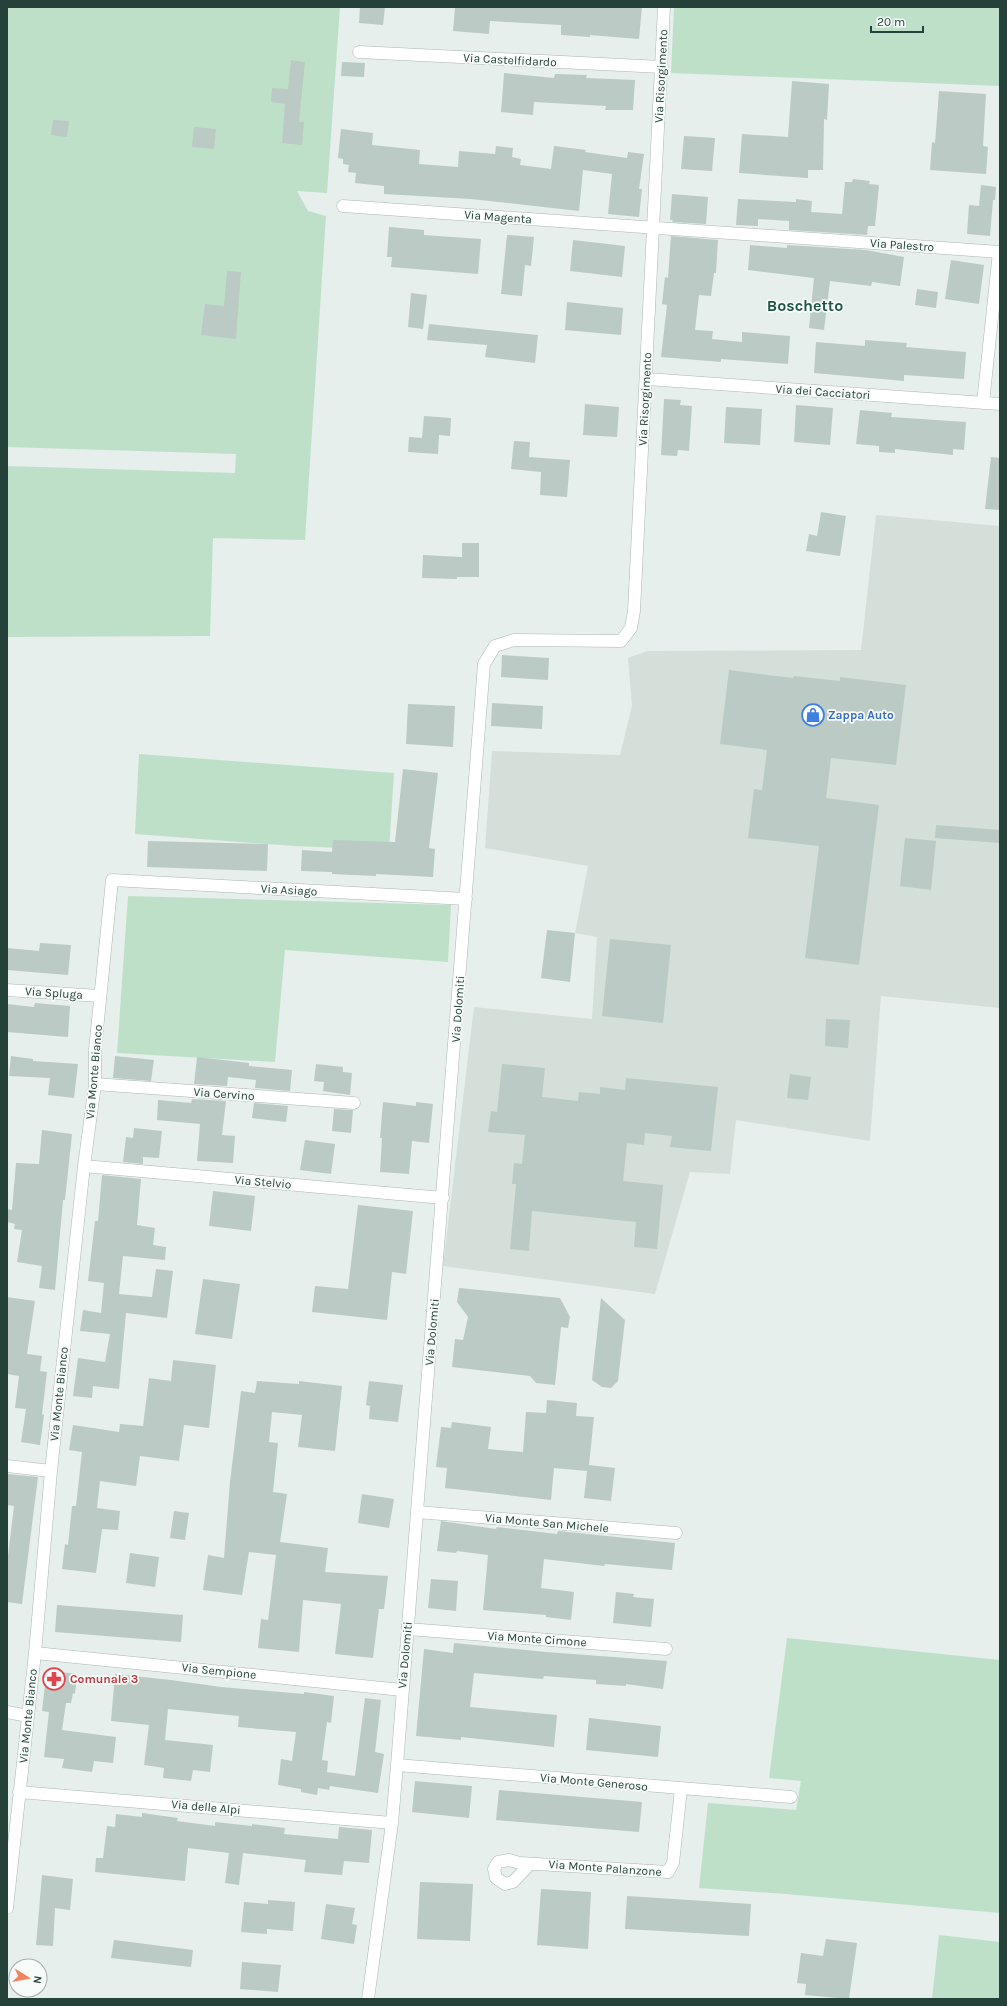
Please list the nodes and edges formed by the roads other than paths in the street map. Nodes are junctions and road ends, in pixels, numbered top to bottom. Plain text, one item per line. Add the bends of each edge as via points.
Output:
1 (664, 7) edge
2 (359, 52) dead end
3 (662, 67) junction
4 (343, 206) dead end
5 (654, 228) junction
6 (1000, 252) edge
7 (647, 379) junction
8 (983, 403) junction
9 (1000, 404) edge
10 (484, 664) joint
11 (112, 880) joint
12 (466, 899) junction
13 (7, 990) edge
14 (100, 996) junction
15 (95, 1084) junction
16 (354, 1103) dead end
17 (84, 1166) junction
18 (443, 1198) junction
19 (7, 1466) edge
20 (51, 1471) junction
21 (417, 1512) junction
22 (676, 1533) dead end
23 (408, 1629) junction
24 (666, 1649) dead end
25 (35, 1653) junction
26 (402, 1690) junction
27 (7, 1712) edge
28 (28, 1716) junction
29 (397, 1765) junction
30 (681, 1789) junction
31 (19, 1792) junction
32 (791, 1797) dead end
33 (392, 1823) junction
34 (530, 1864) dead end
35 (7, 1908) edge
36 (368, 1999) edge

1 - 3 street, Via Risorgimento
2 - 3 street, Via Castelfidardo
3 - 5 street, Via Risorgimento
4 - 5 street, Via Magenta
5 - 6 street, Via Palestro
5 - 7 street, Via Risorgimento
6 - 8 street, Via Palestro
7 - 8 street, Via dei Cacciatori
7 - 10 street, Via Risorgimento via 631,628 621,641 514,640 495,646
8 - 9 street, Via dei Cacciatori
10 - 12 street, Via Dolomiti
11 - 12 street, Via Asiago
11 - 14 street, Via Monte Bianco
12 - 18 street, Via Dolomiti
13 - 14 street, Via Spluga
14 - 15 street, Via Monte Bianco
15 - 16 street, Via Cervino
15 - 17 street, Via Monte Bianco
17 - 18 street, Via Stelvio
17 - 20 street, Via Monte Bianco
18 - 21 street, Via Dolomiti
19 - 20 street
20 - 25 street, Via Monte Bianco
21 - 22 street, Via Monte San Michele
21 - 23 street, Via Dolomiti
23 - 24 street, Via Monte Cimone
23 - 26 street, Via Dolomiti
25 - 26 street, Via Sempione
25 - 28 street, Via Monte Bianco
26 - 29 street, Via Dolomiti
27 - 28 street
28 - 31 street, Via Monte Bianco
29 - 30 street, Via Monte Generoso
29 - 33 street, Via Dolomiti
30 - 32 street, Via Monte Generoso
30 - 34 street, Via Monte Palanzone via 673,1863 668,1872
31 - 33 street, Via delle Alpi
31 - 35 street, Via Monte Bianco
33 - 36 street, Via Dolomiti

